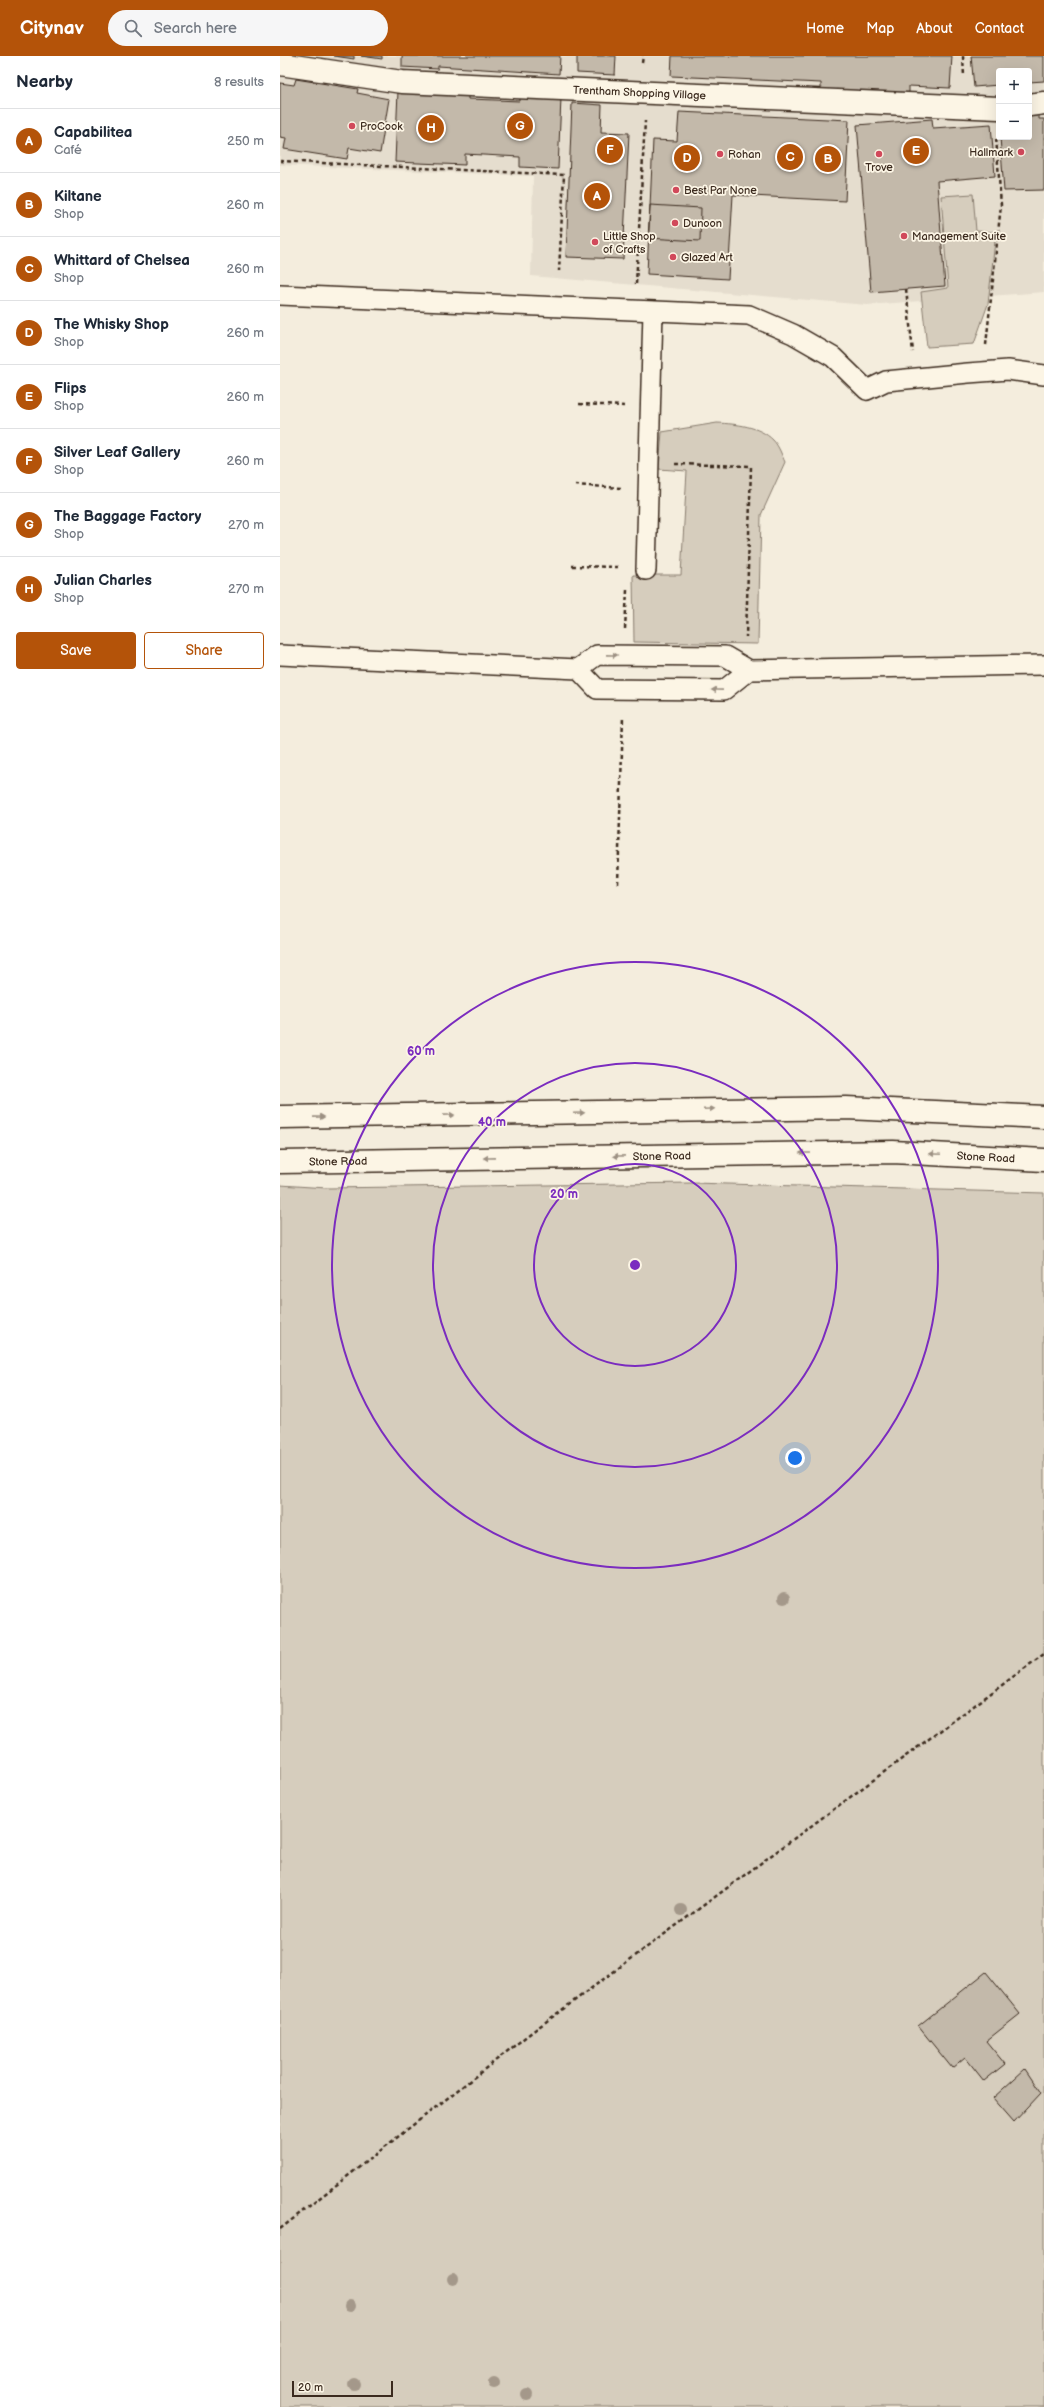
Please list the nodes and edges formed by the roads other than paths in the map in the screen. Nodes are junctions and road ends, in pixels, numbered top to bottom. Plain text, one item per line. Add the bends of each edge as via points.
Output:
1 (280, 64) edge
2 (1044, 103) edge
3 (1032, 105) edge
4 (996, 108) edge
5 (280, 295) edge
6 (652, 311) junction
7 (1044, 375) edge
8 (637, 568) road end
9 (280, 655) edge
10 (1044, 665) edge
11 (578, 669) junction
12 (749, 670) junction
13 (280, 1117) edge
14 (1044, 1117) edge
15 (1044, 1160) edge
16 (280, 1162) edge

1 - 4 main road, Trentham Shopping Village via 402,82
2 - 3 main road
5 - 6 lane
6 - 7 lane via 749,315 793,334 832,358 867,390 886,381 968,373 1008,370
6 - 8 lane via 648,463
9 - 11 lane
10 - 12 lane
11 -> 12 lane via 597,655 625,655 725,656
12 -> 11 lane via 724,690 597,689
13 -> 14 main road via 792,1108 945,1111
15 -> 16 main road, Stone Road via 901,1153 785,1153

